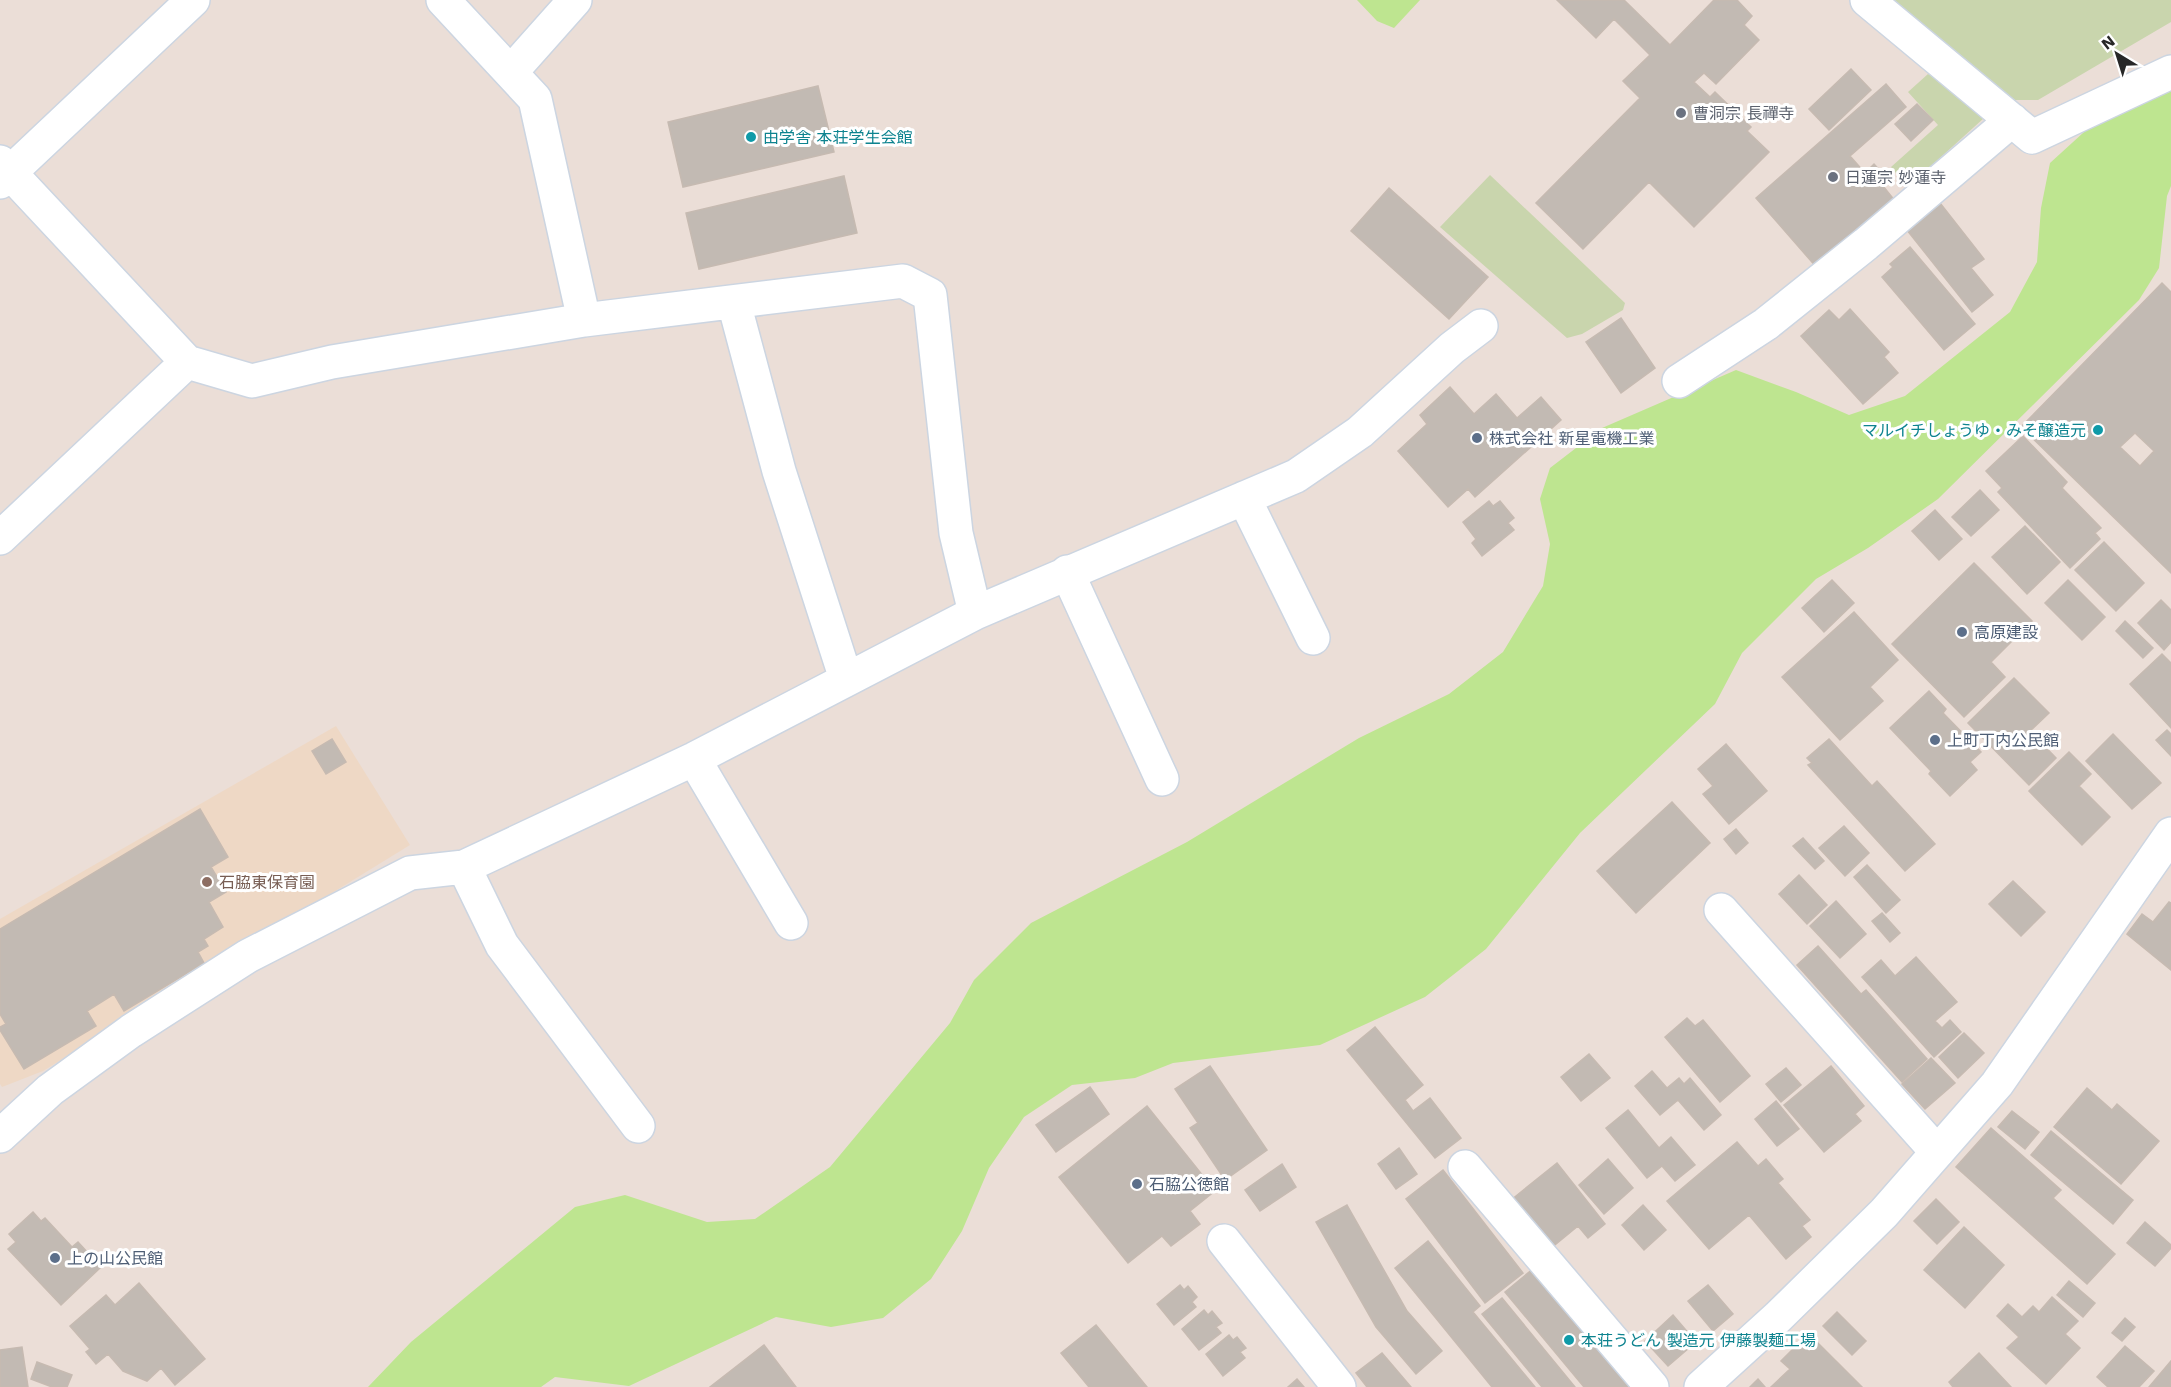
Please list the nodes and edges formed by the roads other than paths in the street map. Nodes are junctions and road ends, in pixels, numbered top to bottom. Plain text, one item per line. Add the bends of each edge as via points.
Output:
1 (193, 0) edge
2 (443, 0) edge
3 (575, 0) edge
4 (1867, 0) edge
5 (511, 72) junction
6 (2171, 72) edge
7 (2012, 120) junction
8 (3, 172) edge
9 (734, 303) junction
10 (584, 320) junction
11 (1480, 326) dead end
12 (187, 362) junction
13 (1679, 381) dead end
14 (1244, 498) junction
15 (0, 538) edge
16 (1067, 572) junction
17 (975, 613) junction
18 (1313, 638) dead end
19 (846, 679) junction
20 (694, 759) junction
21 (1162, 780) dead end
22 (2171, 834) edge
23 (464, 867) junction
24 (1721, 910) dead end
25 (791, 923) dead end
26 (638, 1126) dead end
27 (0, 1136) edge
28 (1937, 1152) junction
29 (1465, 1167) dead end
30 (1224, 1241) dead end
31 (1339, 1387) edge
32 (1652, 1387) edge
33 (1701, 1387) edge

1 - 8 street
2 - 5 street
3 - 5 street
4 - 7 street
5 - 10 street via 535,99
6 - 7 street via 2032,137
7 - 13 street via 1766,324
8 - 12 street
9 - 10 street
9 - 17 street via 903,281 930,295 956,533
9 - 19 street via 779,471
10 - 12 street via 332,362 252,381
11 - 14 street via 1360,432 1296,476
12 - 15 street
14 - 16 street
14 - 18 street
16 - 17 street
16 - 21 street
17 - 19 street
19 - 20 street
20 - 23 street
20 - 25 street
22 - 28 street via 1996,1084
23 - 26 street via 502,945
23 - 27 street via 410,873 248,956 131,1031 50,1090
24 - 28 street
28 - 33 street via 1884,1214
29 - 32 street
30 - 31 street

